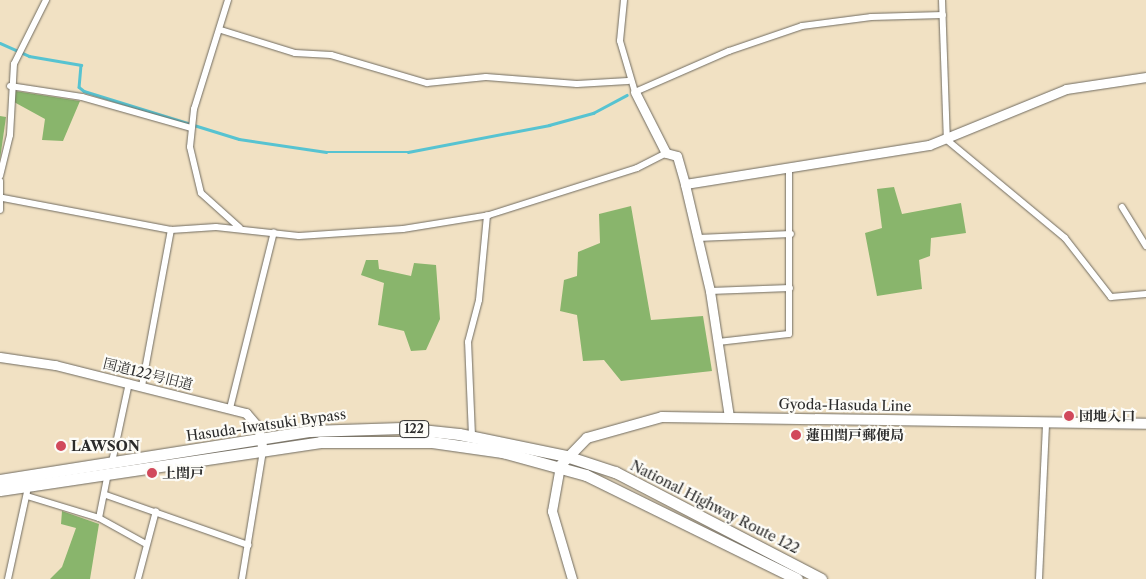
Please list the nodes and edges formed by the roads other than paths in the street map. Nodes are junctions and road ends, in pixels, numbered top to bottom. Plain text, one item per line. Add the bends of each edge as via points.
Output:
1 (46, 0) edge
2 (228, 0) edge
3 (624, 0) edge
4 (942, 0) edge
5 (943, 14) junction
6 (221, 30) junction
7 (1146, 77) edge
8 (628, 81) junction
9 (10, 86) junction
10 (635, 92) junction
11 (191, 128) junction
12 (947, 140) junction
13 (666, 153) junction
14 (789, 168) junction
15 (0, 176) edge
16 (0, 181) edge
17 (685, 184) junction
18 (3, 198) junction
19 (1122, 207) dead end
20 (0, 210) edge
21 (487, 215) junction
22 (240, 228) junction
23 (170, 230) junction
24 (274, 232) junction
25 (791, 234) junction
26 (698, 238) junction
27 (1146, 246) edge
28 (790, 288) junction
29 (710, 291) junction
30 (1146, 294) edge
31 (718, 342) junction
32 (0, 357) edge
33 (129, 383) junction
34 (142, 386) junction
35 (230, 408) junction
36 (728, 417) junction
37 (1046, 422) junction
38 (1146, 424) edge
39 (472, 436) junction
40 (260, 438) junction
41 (262, 451) junction
42 (563, 461) junction
43 (110, 468) junction
44 (0, 480) edge
45 (0, 490) edge
46 (27, 491) junction
47 (106, 495) junction
48 (156, 512) junction
49 (99, 518) junction
50 (146, 544) junction
51 (248, 545) junction
52 (8, 579) edge
53 (138, 579) edge
54 (242, 579) edge
55 (572, 579) edge
56 (797, 579) edge
57 (821, 579) edge
58 (1039, 579) edge

1 - 9 street via 17,57
2 - 6 street
3 - 8 street via 620,41
4 - 5 street
5 - 10 street via 871,17 802,26 736,48
5 - 12 street
6 - 8 street via 295,53 331,55 427,83 486,77 578,84
6 - 11 street
7 - 12 street via 1058,92
8 - 10 street
9 - 11 street via 82,97
9 - 15 street via 10,135
10 - 13 street
11 - 22 street via 192,165 198,186
12 - 14 street
12 - 30 street via 1058,232 1111,297
13 - 17 street via 677,156
13 - 21 street via 637,168
14 - 17 street
14 - 25 street
16 - 18 street
17 - 26 street
18 - 20 street
18 - 23 street
19 - 27 street
21 - 24 street via 403,230 299,236
21 - 39 street via 479,300 468,342
22 - 23 street
22 - 24 street
23 - 34 street
24 - 35 street
25 - 26 street
25 - 28 street
26 - 29 street
28 - 29 street
28 - 31 street via 789,334
29 - 31 street
31 - 36 street
32 - 33 street, 国道122号旧道
33 - 34 street, 国道122号旧道
33 - 43 street
34 - 35 street, 国道122号旧道
35 - 40 street, 国道122号旧道 via 254,418
36 - 37 main road, Gyoda-Hasuda Line
36 - 42 main road, Gyoda-Hasuda Line via 662,418 603,430
37 - 38 main road, Gyoda-Hasuda Line
37 - 58 street
39 - 40 highway, Hasuda-Iwatsuki Bypass / 122 via 370,428
39 - 42 highway, Hasuda-Iwatsuki Bypass / 122
40 - 41 street, 国道122号旧道
40 - 43 highway, Hasuda-Iwatsuki Bypass / 122
41 - 42 highway, Hasuda-Iwatsuki Bypass / 122 via 343,440 423,442
41 - 43 highway, Hasuda-Iwatsuki Bypass / 122
41 - 51 street
42 - 55 street via 552,510
42 - 56 highway, National Highway Route 122 / 122
42 - 57 highway, National Highway Route 122 / 122 via 642,485
43 - 44 highway, Hasuda-Iwatsuki Bypass / 122
43 - 46 highway, Hasuda-Iwatsuki Bypass / 122
43 - 47 street
45 - 46 highway, Hasuda-Iwatsuki Bypass / 122
46 - 49 street
46 - 52 street
47 - 48 street
47 - 49 street
48 - 50 street
48 - 51 street
49 - 50 street
50 - 53 street
51 - 54 street

